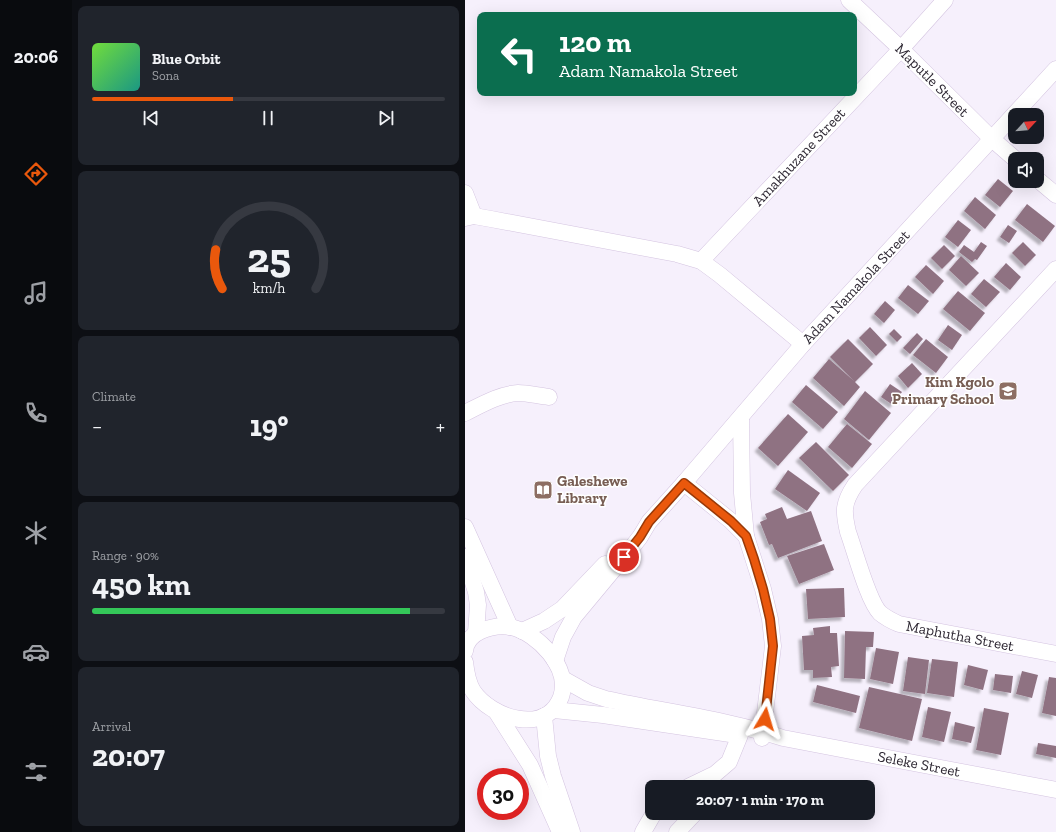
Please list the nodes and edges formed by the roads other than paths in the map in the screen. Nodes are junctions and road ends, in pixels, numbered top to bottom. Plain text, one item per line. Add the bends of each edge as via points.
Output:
1 (849, 0) edge
2 (945, 0) edge
3 (901, 49) junction
4 (1056, 69) edge
5 (857, 96) edge
6 (857, 96) edge
7 (992, 139) junction
8 (1008, 153) edge
9 (1044, 184) edge
10 (465, 192) edge
11 (1056, 195) edge
12 (469, 217) edge
13 (701, 261) junction
14 (1056, 269) edge
15 (803, 344) junction
16 (549, 397) dead end
17 (465, 412) edge
18 (741, 417) junction
19 (684, 483) junction
20 (649, 522) junction
21 (465, 527) edge
22 (746, 536) junction
23 (465, 556) edge
24 (516, 629) junction
25 (476, 633) junction
26 (465, 647) edge
27 (1056, 654) edge
28 (555, 661) junction
29 (465, 662) edge
30 (563, 679) junction
31 (469, 688) edge
32 (497, 713) junction
33 (549, 713) junction
34 (740, 735) junction
35 (762, 735) junction
36 (702, 780) edge
37 (1056, 790) edge
38 (650, 820) edge
39 (688, 820) edge
40 (560, 832) edge
41 (572, 832) edge
42 (643, 832) edge
43 (677, 832) edge

1 - 3 street, Maputle Street
2 - 3 street, Amakhuzane Street
3 - 6 street, Amakhuzane Street
3 - 7 street, Maputle Street
4 - 7 street, Adam Namakola Street
5 - 13 street, Amakhuzane Street
7 - 8 street, Maputle Street
7 - 15 street, Adam Namakola Street
9 - 11 street
10 - 12 street
12 - 13 street via 677,254
13 - 15 street
14 - 27 street, Maphutha Street via 861,479 847,497 845,508 848,532 873,602 880,613 890,620 899,624
15 - 18 street, Adam Namakola Street
16 - 17 street via 518,393
18 - 19 street, Adam Namakola Street
18 - 22 street via 742,493
19 - 20 street, Adam Namakola Street
19 - 22 street
20 - 24 street via 624,543 562,609 544,621
20 - 28 street via 640,537 574,617 563,637
21 - 24 street
22 - 35 street via 763,589 773,646
23 - 25 street via 478,605
24 - 25 street via 492,628
24 - 28 street via 536,640
25 - 26 street
28 - 30 street
29 - 31 street
30 - 33 street via 561,697
30 - 35 street, Seleke Street via 588,693 606,699
31 - 32 street
32 - 33 street, Seleke Street via 525,720
32 - 40 street via 530,765
33 - 34 street, Seleke Street via 603,714
33 - 41 street via 548,756
34 - 35 street, Seleke Street
34 - 36 street via 729,762 715,774
35 - 37 street, Seleke Street
38 - 42 street
39 - 43 street

